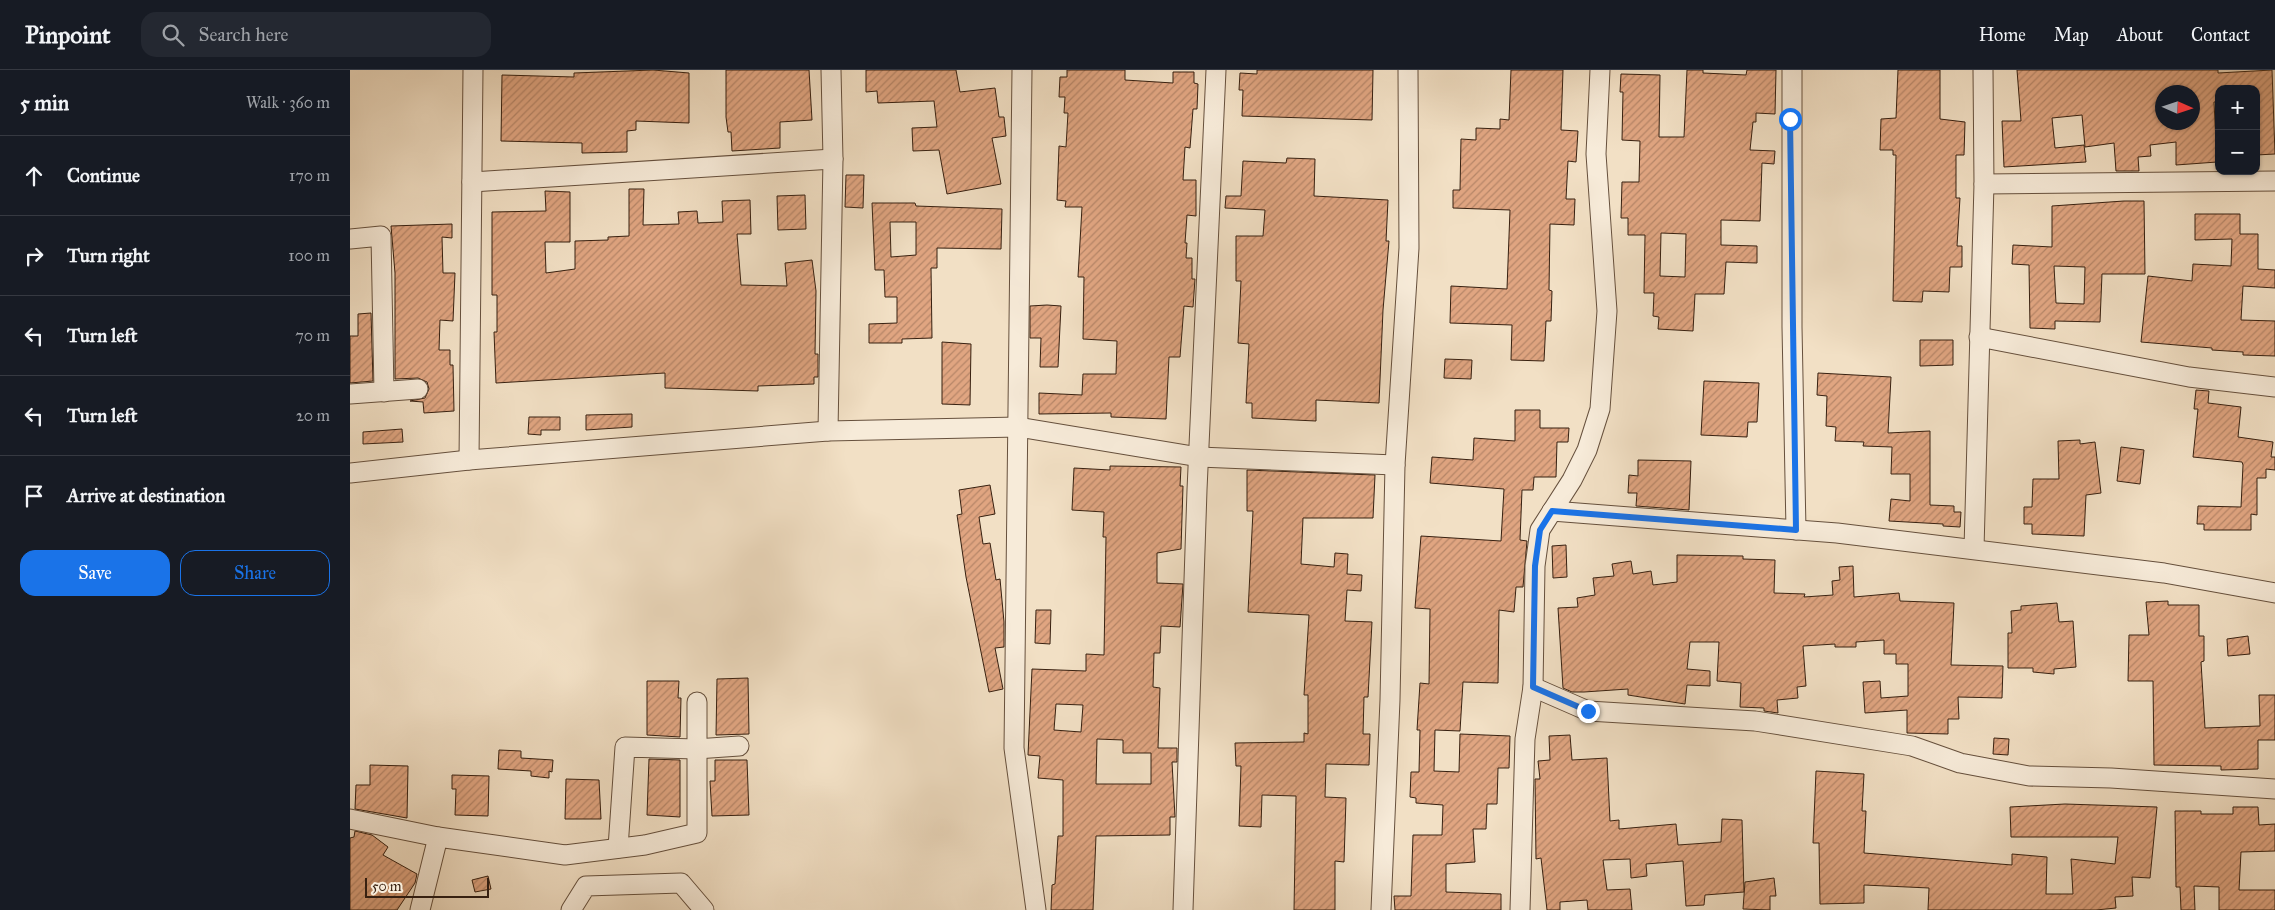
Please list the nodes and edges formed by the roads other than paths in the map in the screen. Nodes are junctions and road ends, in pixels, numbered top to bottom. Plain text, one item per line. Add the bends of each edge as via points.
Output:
1 (473, 70) edge
2 (832, 70) edge
3 (1022, 70) edge
4 (1216, 70) edge
5 (1408, 70) edge
6 (1600, 70) edge
7 (1792, 70) edge
8 (1983, 70) edge
9 (833, 159) junction
10 (2275, 181) edge
11 (472, 182) junction
12 (1984, 184) junction
13 (350, 239) edge
14 (1979, 337) junction
15 (2275, 387) edge
16 (418, 389) dead end
17 (384, 392) junction
18 (350, 394) edge
19 (1018, 427) junction
20 (828, 431) junction
21 (1199, 457) junction
22 (469, 460) junction
23 (1395, 465) junction
24 (350, 473) edge
25 (1552, 511) junction
26 (1796, 530) junction
27 (1974, 549) junction
28 (2275, 594) edge
29 (1533, 687) junction
30 (697, 702) dead end
31 (740, 746) dead end
32 (696, 749) junction
33 (2275, 789) edge
34 (350, 820) edge
35 (438, 837) junction
36 (618, 848) junction
37 (586, 886) junction
38 (420, 910) edge
39 (571, 910) edge
40 (588, 910) edge
41 (704, 910) edge
42 (1036, 910) edge
43 (1183, 910) edge
44 (1381, 910) edge
45 (1520, 910) edge

1 - 11 street
2 - 9 street
3 - 19 street
4 - 21 street
5 - 23 street via 1409,248
6 - 25 street via 1596,154 1607,311 1600,409 1587,450
7 - 26 street
8 - 12 street
9 - 11 street
9 - 20 street
10 - 12 street
11 - 22 street
12 - 14 street
13 - 17 street via 381,236
14 - 15 street via 2189,377
14 - 27 street
16 - 17 street
17 - 18 street
19 - 20 street
19 - 21 street
19 - 42 street via 1014,748
20 - 22 street
21 - 23 street
21 - 43 street
22 - 24 street
23 - 44 street
25 - 26 street
25 - 29 street via 1540,530 1535,566
26 - 27 street
27 - 28 street via 2164,573
29 - 33 street via 1588,711 1755,721 1912,746 1960,764 2029,776
29 - 45 street via 1525,739
30 - 32 street
31 - 32 street
32 - 36 street via 697,833
32 - 36 street via 625,747
34 - 35 street
35 - 36 street via 565,855
35 - 38 street
37 - 39 street
37 - 40 street
37 - 41 street via 681,883

